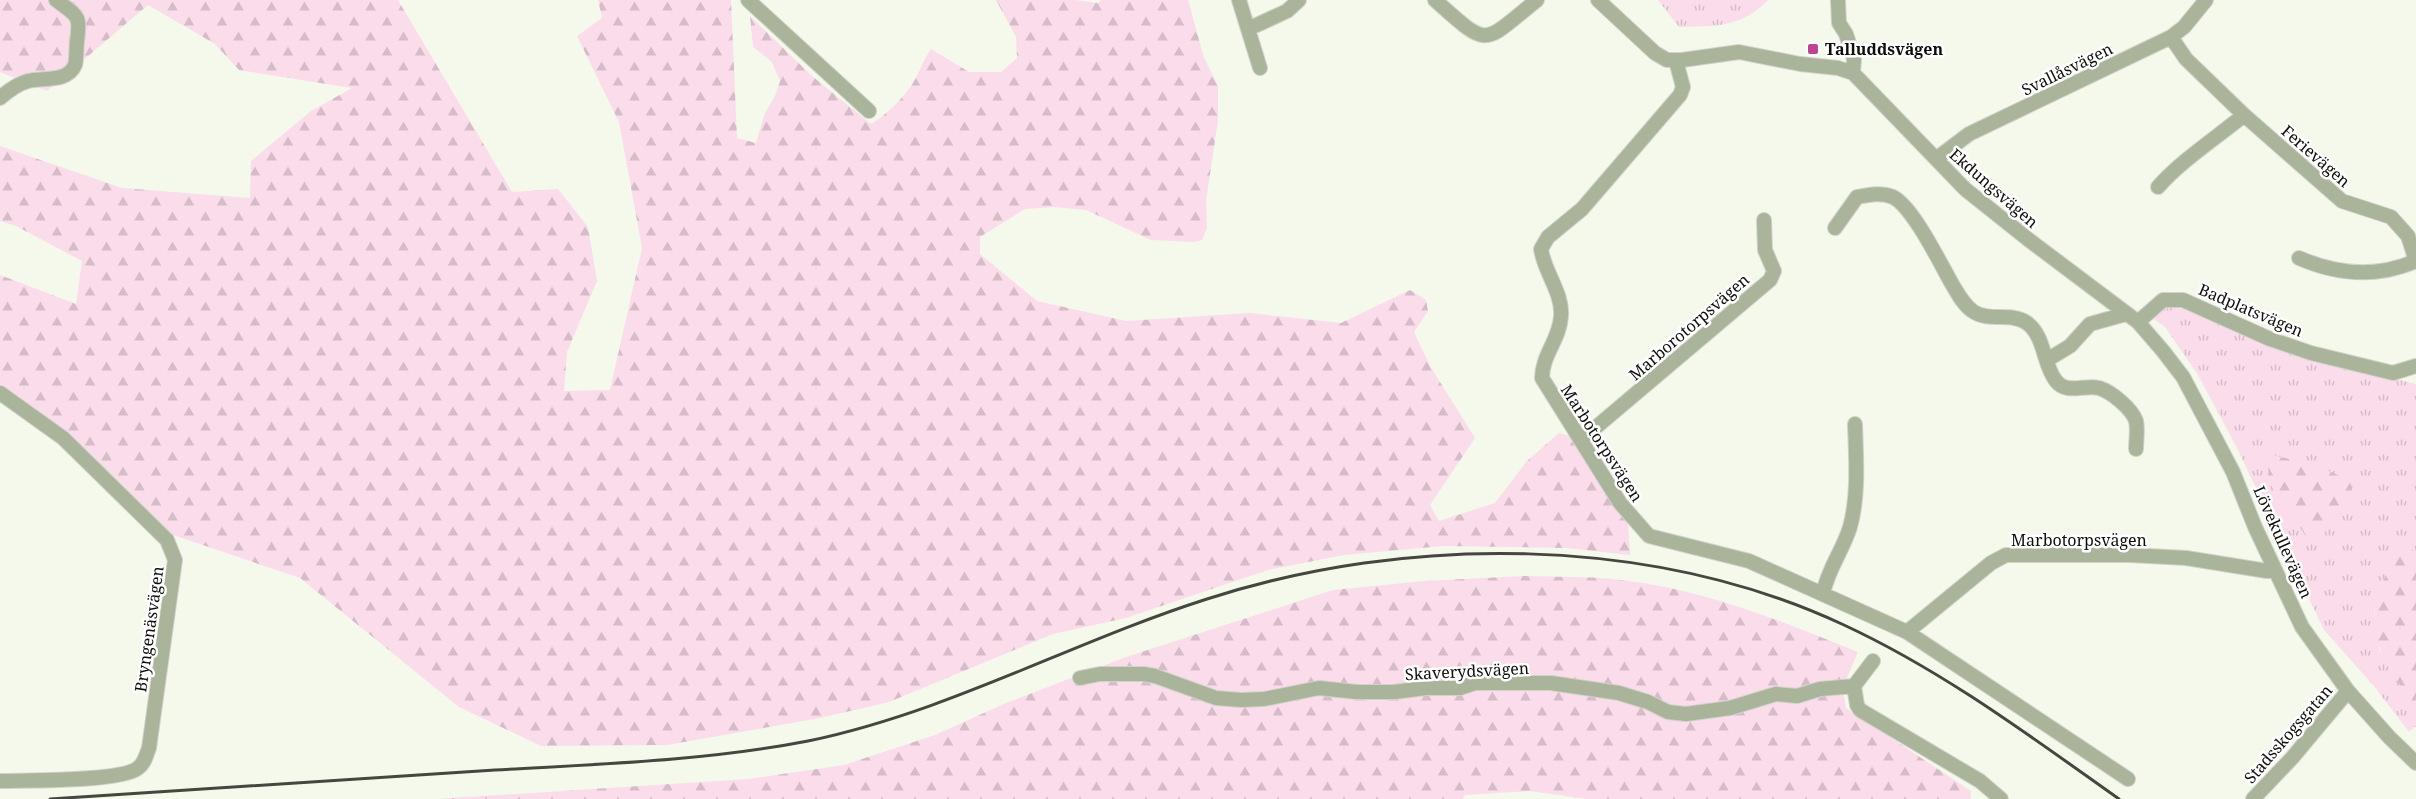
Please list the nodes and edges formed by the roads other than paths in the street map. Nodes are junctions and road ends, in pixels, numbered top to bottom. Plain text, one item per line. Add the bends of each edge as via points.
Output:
1 (56, 0) edge
2 (748, 0) edge
3 (1239, 0) edge
4 (1299, 0) edge
5 (1435, 0) edge
6 (1538, 0) edge
7 (1598, 0) edge
8 (1838, 0) edge
9 (2206, 0) edge
10 (1248, 29) junction
11 (2171, 37) junction
12 (1676, 60) junction
13 (1260, 68) dead end
14 (1853, 73) junction
15 (0, 98) edge
16 (869, 111) dead end
17 (2244, 115) junction
18 (1936, 159) junction
19 (2158, 187) dead end
20 (1764, 220) dead end
21 (1835, 228) dead end
22 (2300, 258) dead end
23 (2416, 261) edge
24 (2126, 314) junction
25 (2138, 322) junction
26 (2047, 360) junction
27 (2416, 366) edge
28 (0, 393) edge
29 (1855, 424) dead end
30 (1582, 439) junction
31 (2136, 449) dead end
32 (2275, 570) junction
33 (1824, 592) junction
34 (1907, 632) junction
35 (1873, 661) dead end
36 (1080, 678) dead end
37 (1854, 686) junction
38 (2348, 691) junction
39 (2416, 763) edge
40 (2128, 779) dead end
41 (0, 781) edge
42 (2001, 799) edge
43 (2253, 799) edge

1 - 15 street via 78,17 75,65 65,75 29,81
2 - 16 street
3 - 10 street
4 - 10 street via 1287,11
5 - 6 street via 1475,34 1487,37
7 - 12 street via 1655,53
8 - 14 street via 1839,23 1854,58
9 - 11 street, Svallåsvägen
10 - 13 street
11 - 17 street, Ferievägen via 2186,59
11 - 18 street, Svallåsvägen via 1969,134
12 - 14 street via 1738,52
12 - 30 street, Marbotorpsvägen via 1683,87 1680,95 1582,209 1548,237 1541,249 1562,312 1544,360 1542,378
14 - 18 street, Ekdungsvägen
17 - 19 street via 2175,167
17 - 23 street, Ferievägen via 2342,201 2391,217 2408,236
18 - 24 street, Ekdungsvägen via 1965,189
20 - 30 street, Marborotorpsvägen via 1765,250 1774,271 1770,280
21 - 26 street via 1857,197 1894,197 1914,218 1962,301 1984,316 2027,323
22 - 23 street, Ferievägen via 2329,267 2376,273
24 - 25 street, Ekdungsvägen
24 - 26 street via 2090,324 2070,346
25 - 27 street, Badplatsvägen via 2163,300 2183,300 2311,353 2393,373
25 - 32 street, Lövekullevägen via 2194,396 2233,472
26 - 31 street via 2061,386 2098,388 2113,395 2131,412 2136,422
28 - 41 street, Bryngenäsvägen via 63,438 167,540 175,560 149,748 138,769 116,776
29 - 33 street via 1852,517
30 - 33 street, Marbotorpsvägen via 1620,503 1648,536 1749,561
32 - 34 street, Marbotorpsvägen via 2186,558 2006,555
32 - 38 street, Lövekullevägen via 2302,627
33 - 34 street, Marbotorpsvägen
34 - 40 street, Marbotorpsvägen
35 - 37 street
36 - 37 street, Skaverydsvägen via 1143,674 1216,698 1241,700 1319,688 1383,693 1475,684 1551,683 1619,693 1668,712 1686,714 1738,706 1776,694 1797,696 1820,688
37 - 42 street via 1860,710 1980,781
38 - 39 street, Lövekullevägen
38 - 43 street, Stadsskogsgatan

